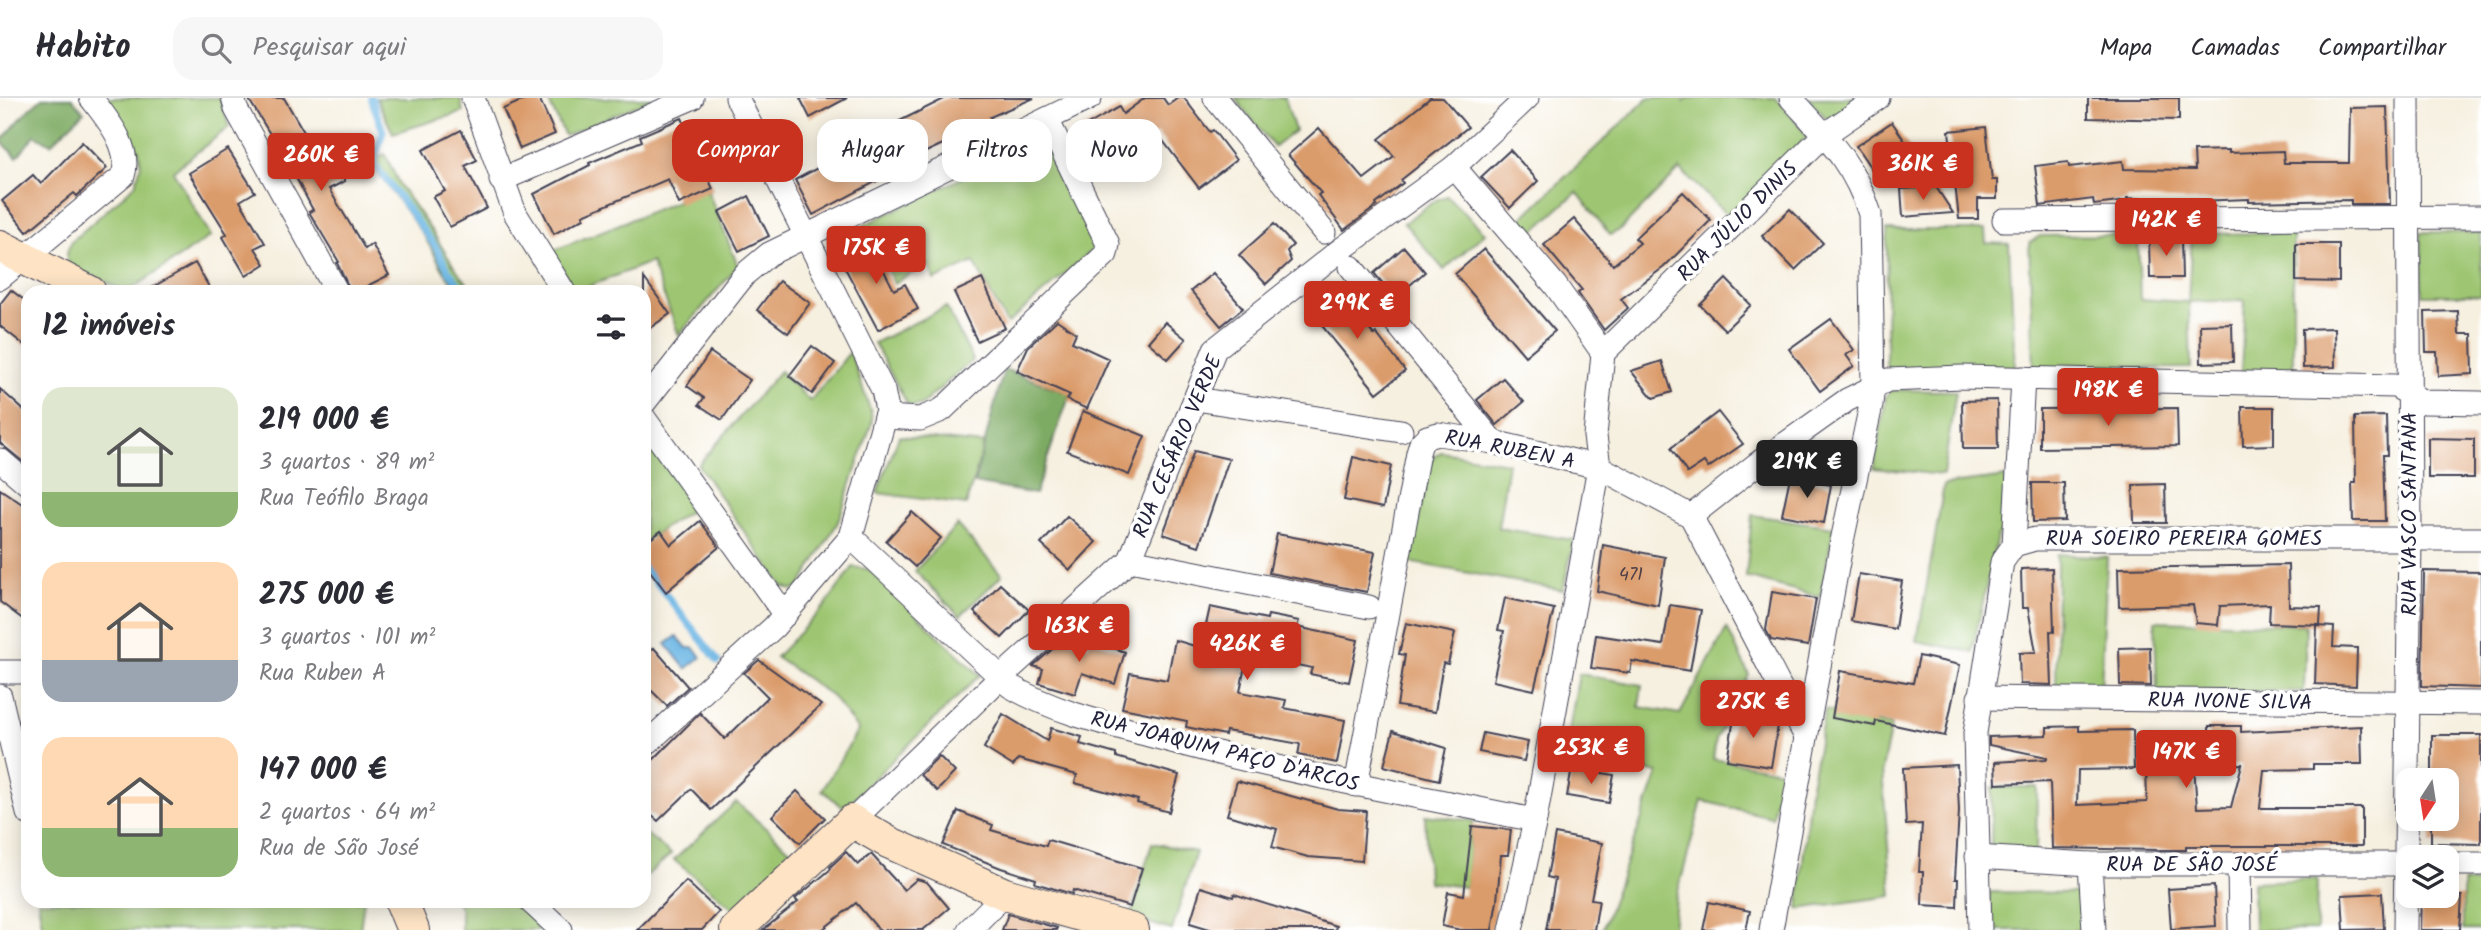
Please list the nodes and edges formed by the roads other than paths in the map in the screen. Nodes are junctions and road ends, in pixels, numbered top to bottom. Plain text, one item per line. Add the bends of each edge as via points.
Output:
1 (92, 98) edge
2 (233, 98) edge
3 (473, 98) edge
4 (692, 98) edge
5 (737, 98) edge
6 (1090, 98) edge
7 (1214, 98) edge
8 (1527, 98) edge
9 (1791, 98) edge
10 (1878, 98) edge
11 (2409, 98) edge
12 (1047, 118) junction
13 (1824, 135) junction
14 (1454, 167) junction
15 (501, 180) junction
16 (2409, 216) junction
17 (2481, 217) edge
18 (2004, 220) dead end
19 (806, 236) junction
20 (1339, 251) junction
21 (8, 261) edge
22 (71, 285) edge
23 (333, 285) edge
24 (560, 285) edge
25 (1604, 353) junction
26 (2023, 378) junction
27 (1873, 386) junction
28 (651, 393) edge
29 (2410, 393) junction
30 (1196, 399) junction
31 (2481, 403) edge
32 (885, 417) junction
33 (651, 428) edge
34 (1401, 431) dead end
35 (1493, 442) junction
36 (0, 460) edge
37 (1599, 467) junction
38 (21, 478) edge
39 (1691, 516) junction
40 (851, 537) junction
41 (2410, 538) junction
42 (2481, 539) edge
43 (2014, 545) junction
44 (1130, 560) junction
45 (1369, 607) dead end
46 (785, 615) junction
47 (0, 672) edge
48 (21, 672) edge
49 (1001, 677) junction
50 (0, 696) edge
51 (1979, 698) junction
52 (2407, 702) junction
53 (2481, 703) edge
54 (1805, 735) junction
55 (651, 739) edge
56 (21, 784) edge
57 (1356, 785) junction
58 (1535, 820) junction
59 (852, 821) junction
60 (2407, 845) edge
61 (1977, 857) junction
62 (2090, 864) junction
63 (2239, 864) junction
64 (2396, 864) edge
65 (2459, 864) edge
66 (2481, 864) edge
67 (1005, 894) junction
68 (404, 908) edge
69 (537, 908) edge
70 (2406, 908) edge
71 (413, 930) edge
72 (561, 930) edge
73 (736, 930) edge
74 (969, 930) edge
75 (1133, 930) edge
76 (1511, 930) edge
77 (1771, 930) edge
78 (1980, 930) edge
79 (2094, 930) edge
80 (2240, 930) edge
81 (2405, 930) edge

1 - 21 street via 124,149 127,163 123,176
2 - 23 street
3 - 15 street
4 - 15 street
5 - 19 street
6 - 12 street
7 - 20 street
8 - 14 street, RUA CESÁRIO VERDE
9 - 13 street
10 - 13 street, RUA JÚLIO DINIS
11 - 16 street, RUA VASCO SANTANA
12 - 19 street
12 - 32 street via 1108,244 1106,254 942,410 920,419
13 - 25 street, RUA JÚLIO DINIS
13 - 27 street via 1862,187 1870,214
14 - 20 street, RUA CESÁRIO VERDE
14 - 25 street via 1555,285
15 - 24 street via 514,213
16 - 17 street
16 - 18 street
16 - 29 street, RUA VASCO SANTANA
19 - 28 street via 769,254 745,274
19 - 32 street via 883,390
20 - 30 street, RUA CESÁRIO VERDE via 1215,349
20 - 35 street
21 - 22 street
25 - 37 street via 1595,436
26 - 27 street via 1902,379
26 - 29 street via 2395,386
26 - 43 street
27 - 39 street via 1757,464
27 - 54 street
29 - 31 street via 2424,402
29 - 41 street, RUA VASCO SANTANA
30 - 34 street
30 - 44 street, RUA CESÁRIO VERDE
32 - 40 street
33 - 46 street
35 - 37 street, RUA RUBEN A
35 - 57 street, RUA RUBEN A via 1438,434 1420,443
36 - 38 street
37 - 39 street, RUA RUBEN A
37 - 58 street
39 - 54 street
40 - 46 street
40 - 49 street, RUA JOAQUIM PAÇO D'ARCOS
41 - 42 street, RUA SOEIRO PEREIRA GOMES
41 - 43 street, RUA SOEIRO PEREIRA GOMES via 2035,539
41 - 52 street, RUA VASCO SANTANA
43 - 51 street via 2002,562
44 - 45 street
44 - 49 street, RUA CESÁRIO VERDE
46 - 55 street
47 - 48 street
49 - 57 street, RUA JOAQUIM PAÇO D'ARCOS via 1024,694 1095,720
49 - 59 street, RUA CESÁRIO VERDE
50 - 56 street
51 - 52 street, RUA IVONE SILVA
51 - 61 street via 1975,733
52 - 53 street, RUA IVONE SILVA
52 - 60 street, RUA VASCO SANTANA
54 - 77 street
57 - 58 street, RUA JOAQUIM PAÇO D'ARCOS
58 - 76 street
59 - 67 street
59 - 73 street
61 - 62 street, RUA DE SÃO JOSÉ
61 - 78 street
62 - 63 street, RUA DE SÃO JOSÉ
62 - 79 street
63 - 64 street, RUA DE SÃO JOSÉ
63 - 80 street
65 - 66 street
67 - 74 street
67 - 75 street
68 - 71 street
69 - 72 street
70 - 81 street, RUA VASCO SANTANA

